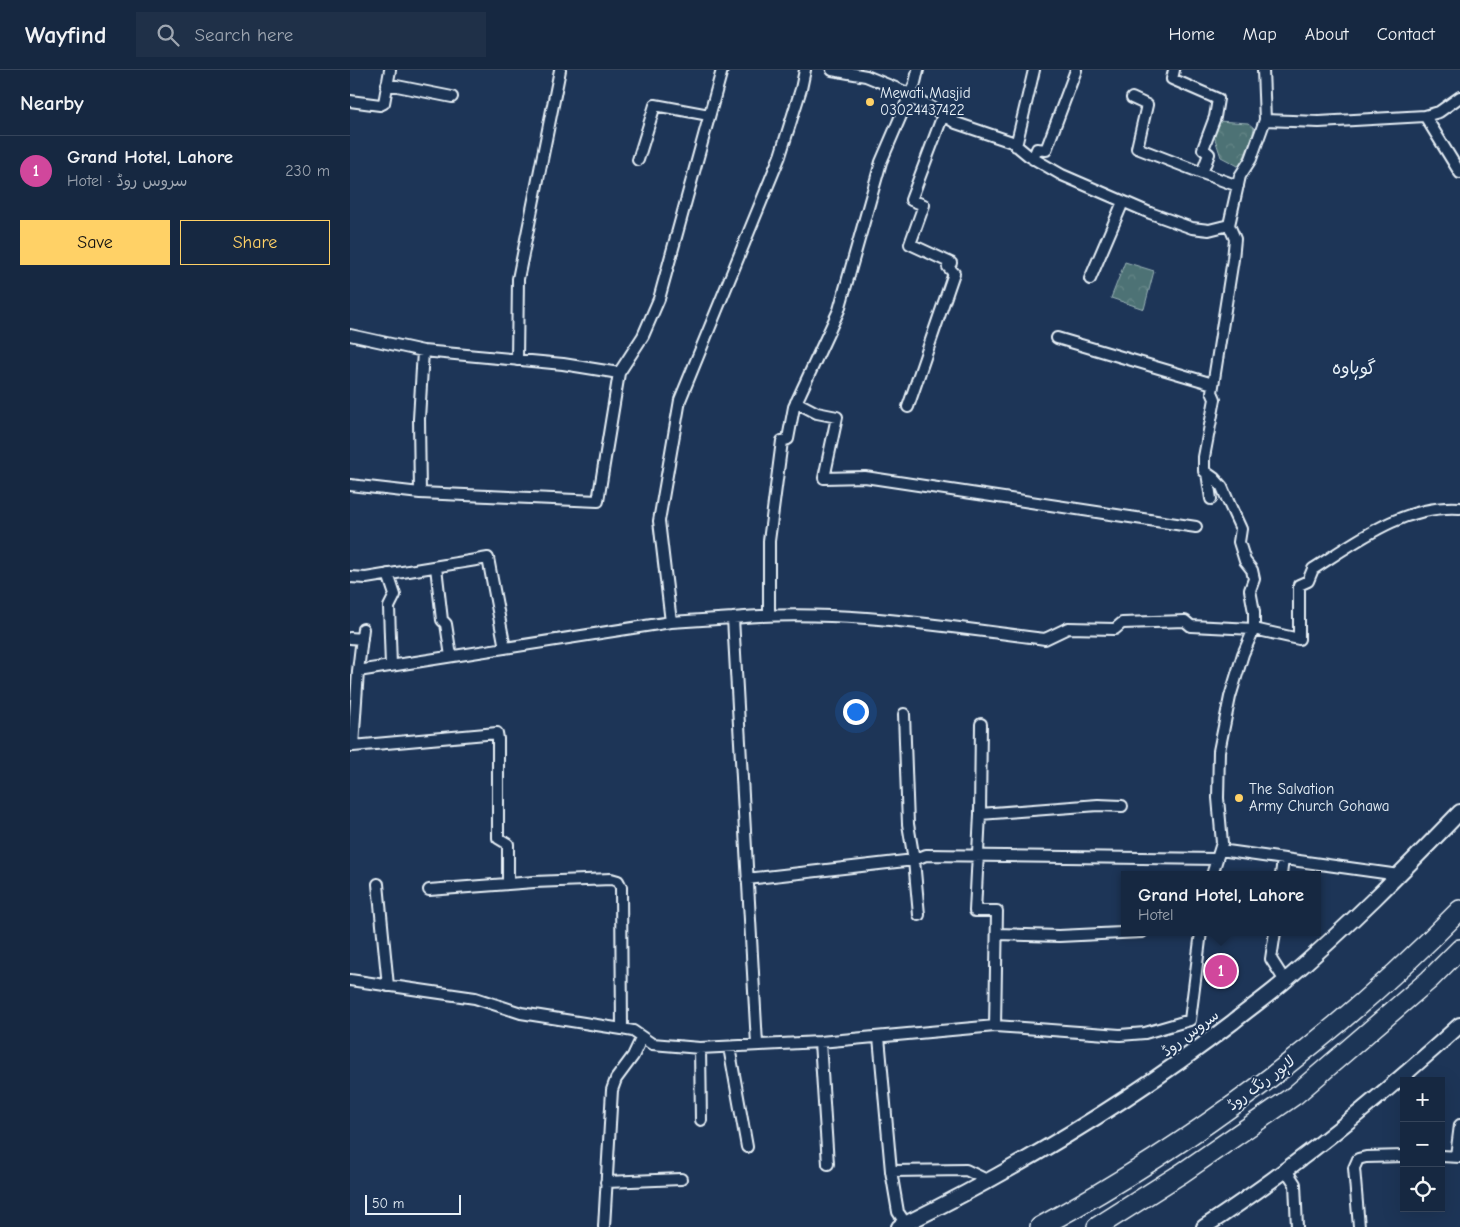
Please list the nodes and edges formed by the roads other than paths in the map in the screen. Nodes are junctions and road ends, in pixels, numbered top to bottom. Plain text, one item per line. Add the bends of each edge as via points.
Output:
1 (390, 70) edge
2 (560, 70) edge
3 (722, 70) edge
4 (805, 70) edge
5 (832, 70) edge
6 (918, 70) edge
7 (1034, 70) edge
8 (1076, 70) edge
9 (1174, 70) edge
10 (1263, 70) edge
11 (388, 84) junction
12 (909, 96) junction
13 (452, 97) dead end
14 (1460, 97) edge
15 (1132, 98) dead end
16 (350, 101) edge
17 (709, 115) junction
18 (943, 115) junction
19 (1424, 116) junction
20 (1265, 120) junction
21 (1016, 146) junction
22 (1032, 159) junction
23 (638, 160) dead end
24 (1202, 173) junction
25 (1460, 173) edge
26 (1238, 186) junction
27 (1122, 202) junction
28 (1229, 225) junction
29 (1090, 279) dead end
30 (350, 335) edge
31 (1057, 338) dead end
32 (423, 351) junction
33 (517, 360) junction
34 (619, 373) junction
35 (1213, 384) junction
36 (796, 402) junction
37 (908, 407) dead end
38 (1206, 473) junction
39 (350, 485) edge
40 (420, 493) junction
41 (1211, 499) dead end
42 (1460, 508) edge
43 (1196, 526) dead end
44 (436, 567) junction
45 (388, 574) junction
46 (350, 576) edge
47 (769, 616) junction
48 (733, 618) junction
49 (671, 622) junction
50 (1254, 629) junction
51 (350, 638) edge
52 (505, 648) junction
53 (451, 656) junction
54 (391, 666) junction
55 (358, 671) junction
56 (904, 714) dead end
57 (981, 724) dead end
58 (352, 746) edge
59 (1122, 806) dead end
60 (1460, 812) edge
61 (980, 814) junction
62 (978, 855) junction
63 (1218, 855) junction
64 (1283, 859) junction
65 (914, 860) junction
66 (1213, 871) edge
67 (1282, 871) edge
68 (1399, 875) junction
69 (748, 879) junction
70 (378, 884) dead end
71 (508, 884) junction
72 (429, 890) dead end
73 (1460, 910) edge
74 (919, 915) dead end
75 (1121, 933) edge
76 (997, 934) junction
77 (1200, 936) edge
78 (1274, 936) edge
79 (1460, 949) edge
80 (350, 980) edge
81 (1285, 981) junction
82 (388, 986) junction
83 (1460, 1025) edge
84 (995, 1026) junction
85 (622, 1029) junction
86 (879, 1037) junction
87 (642, 1038) junction
88 (820, 1042) junction
89 (757, 1044) junction
90 (730, 1047) junction
91 (700, 1048) junction
92 (701, 1120) dead end
93 (1460, 1125) edge
94 (747, 1147) dead end
95 (1400, 1156) edge
96 (1445, 1156) edge
97 (1458, 1156) edge
98 (828, 1164) dead end
99 (1286, 1170) junction
100 (891, 1171) junction
101 (681, 1179) dead end
102 (989, 1181) junction
103 (606, 1182) junction
104 (902, 1226) edge
105 (1206, 1226) edge
106 (604, 1227) edge
107 (1040, 1227) edge
108 (1097, 1227) edge
109 (1297, 1227) edge
110 (1359, 1227) edge

1 - 11 street
2 - 33 street via 518,279
3 - 17 street
4 - 49 street via 780,156 680,400 659,521
5 - 12 street via 866,76
6 - 12 street
7 - 21 street
8 - 22 street via 1046,150 1037,149
9 - 24 street via 1172,79 1218,98 1203,149 1209,154
10 - 20 street
11 - 13 street
11 - 16 street via 384,103 380,105
12 - 18 street
12 - 36 street via 881,162 839,310
14 - 19 street via 1439,112
15 - 24 street via 1147,105 1137,148
17 - 23 street via 655,105
17 - 34 street via 659,299 643,336
18 - 21 street
18 - 37 street via 911,200 924,205 910,244 951,263 948,267 954,273
19 - 20 street via 1319,122
19 - 25 street
20 - 26 street
21 - 22 street
22 - 27 street
24 - 26 street
26 - 28 street
27 - 28 street via 1192,228 1209,230
27 - 29 street
28 - 35 street via 1235,239 1233,259
30 - 32 street
31 - 35 street
32 - 33 street
32 - 40 street via 419,419
33 - 34 street
34 - 40 street via 598,501
35 - 38 street via 1215,399 1204,457
36 - 43 street via 817,414 837,417 824,478 865,477
36 - 47 street via 788,439 782,441 769,541
38 - 41 street
38 - 50 street via 1222,487 1241,529 1239,542 1254,579 1250,590
39 - 40 street
42 - 50 street via 1446,507 1398,518 1313,569 1308,581 1299,585 1299,639
44 - 45 street
44 - 52 street via 488,558
44 - 53 street via 442,620 446,624
45 - 46 street via 366,578
45 - 54 street via 395,596 389,607
47 - 48 street
47 - 50 street via 874,618 1045,639 1068,628 1115,629 1122,623 1185,621 1191,626
48 - 49 street
48 - 69 street
49 - 52 street
50 - 63 street via 1230,697 1219,751 1218,798 1222,843
51 - 55 street via 363,634
52 - 53 street
53 - 54 street
54 - 55 street
55 - 58 street
56 - 65 street via 908,824
57 - 61 street
58 - 71 street via 497,733 498,838 508,844
59 - 61 street
60 - 68 street, سروس روڈ
61 - 62 street
62 - 63 street
62 - 65 street via 926,854
62 - 76 street via 975,911 997,911
63 - 64 street
63 - 66 street
64 - 67 street
64 - 68 street
65 - 69 street
65 - 74 street
68 - 81 street, سروس روڈ
69 - 89 street
70 - 82 street
71 - 72 street
71 - 85 street via 618,881 621,887
73 - 107 highway, لاہور رنگ روڈ via 1398,971 1242,1099 1083,1204
75 - 76 street
76 - 84 street
77 - 84 street via 1190,1020 1144,1033 1120,1035
78 - 81 street via 1271,959
79 - 108 highway, لاہور رنگ روڈ via 1429,980 1295,1095
80 - 82 street
81 - 102 street, سروس روڈ via 1148,1085
82 - 85 street via 475,998 521,1013
83 - 99 street via 1408,1072
84 - 86 street
85 - 87 street
86 - 88 street
86 - 100 street
87 - 91 street via 652,1044
87 - 103 street via 612,1090
88 - 89 street
88 - 98 street
89 - 90 street
90 - 91 street
90 - 94 street
91 - 92 street
93 - 97 street
95 - 110 street via 1358,1159 1354,1168
96 - 97 street
99 - 105 street
99 - 109 street via 1295,1184
100 - 102 street via 966,1170
100 - 104 street
101 - 103 street
102 - 104 street, سروس روڈ
103 - 106 street

